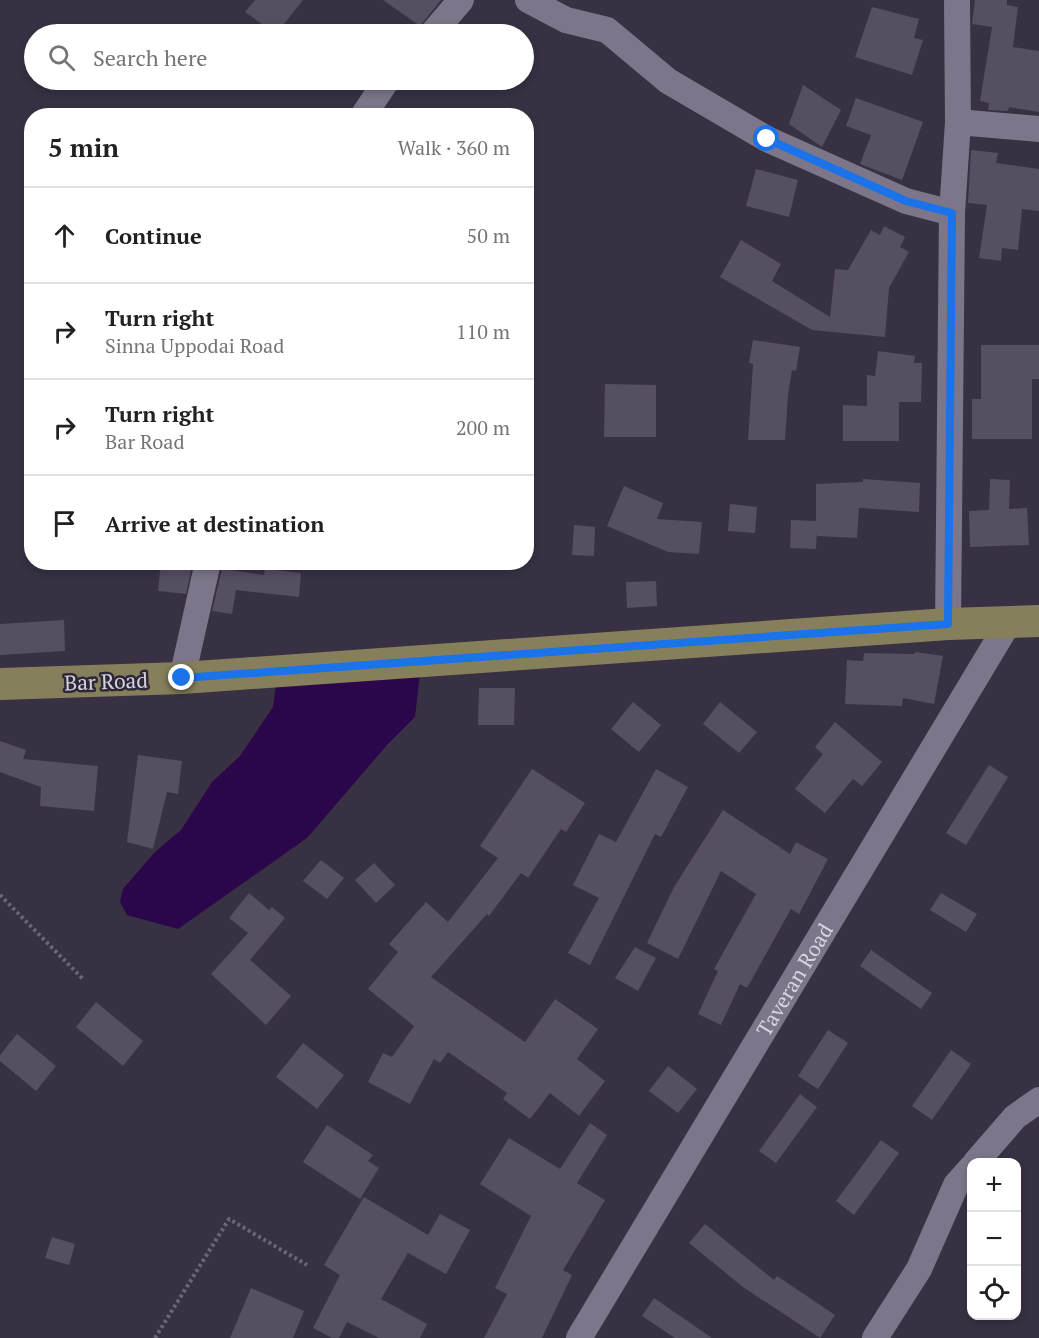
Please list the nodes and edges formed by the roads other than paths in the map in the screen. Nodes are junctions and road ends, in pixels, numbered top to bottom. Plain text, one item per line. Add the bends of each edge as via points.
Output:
1 (461, 0) edge
2 (528, 0) edge
3 (957, 0) edge
4 (441, 24) edge
5 (380, 90) edge
6 (368, 108) edge
7 (958, 122) junction
8 (1039, 129) edge
9 (952, 213) junction
10 (206, 570) edge
11 (1031, 621) edge
12 (948, 624) junction
13 (182, 678) junction
14 (0, 684) edge
15 (1039, 1100) edge
16 (979, 1158) edge
17 (967, 1173) edge
18 (579, 1338) edge
19 (875, 1338) edge

1 - 4 street
2 - 9 street via 566,20 607,30 668,81 767,139 906,201
3 - 7 street
5 - 6 street
7 - 8 street
7 - 9 street
9 - 12 street
10 - 13 street
11 - 12 main road, Bar Road
11 - 18 street, Taveran Road
12 - 13 main road, Bar Road
13 - 14 main road, Bar Road
15 - 16 street via 1015,1117
17 - 19 street via 956,1185 919,1269

